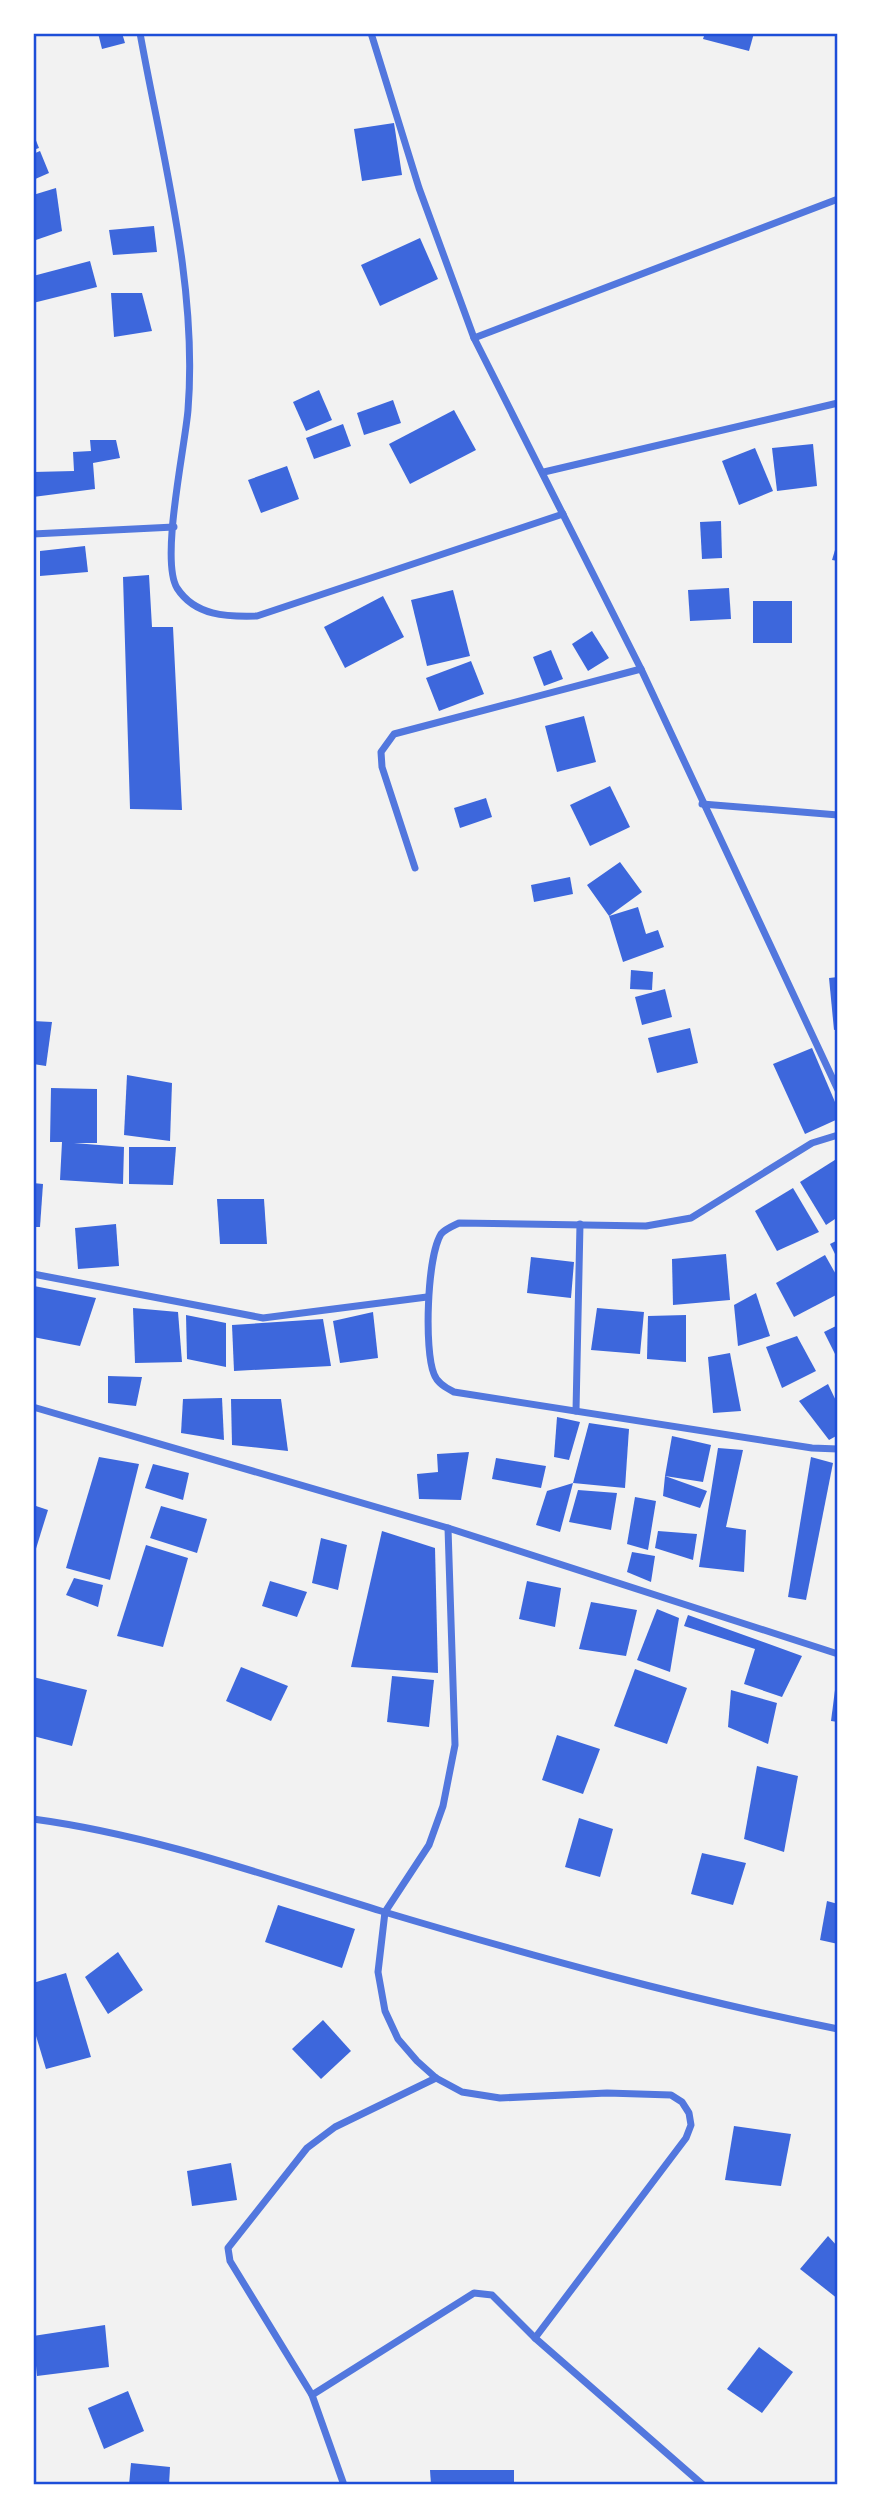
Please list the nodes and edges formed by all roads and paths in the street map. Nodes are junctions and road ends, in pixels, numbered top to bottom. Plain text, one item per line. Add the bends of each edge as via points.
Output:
1 (140, 33) edge
2 (371, 33) edge
3 (838, 199) edge
4 (474, 338) junction
5 (838, 404) edge
6 (544, 472) junction
7 (563, 514) junction
8 (174, 527) junction
9 (33, 534) edge
10 (641, 669) junction
11 (702, 804) junction
12 (838, 815) edge
13 (415, 868) dead end
14 (838, 1090) edge
15 (838, 1135) edge
16 (580, 1224) junction
17 (33, 1274) edge
18 (428, 1297) junction
19 (33, 1407) edge
20 (576, 1411) junction
21 (838, 1450) edge
22 (448, 1528) junction
23 (838, 1654) edge
24 (33, 1819) edge
25 (385, 1912) junction
26 (838, 2029) edge
27 (436, 2078) junction
28 (535, 2338) junction
29 (312, 2395) junction
30 (344, 2485) edge
31 (703, 2485) edge

1 - 8 street via 188,299 188,411
2 - 4 street via 419,188
3 - 4 street
4 - 6 street
5 - 6 street
6 - 7 street
7 - 8 street via 257,617 226,617 197,608 176,587 170,558
7 - 10 street
8 - 9 street
10 - 11 street
10 - 13 street via 394,734 381,752 382,767
11 - 12 street
11 - 14 street
15 - 16 street via 812,1143 691,1218 646,1226
16 - 18 street via 459,1223 442,1232
16 - 20 street
17 - 18 street via 263,1318
18 - 20 street via 433,1374 441,1385 454,1392
19 - 22 street
20 - 21 street
22 - 23 street
22 - 25 street via 455,1745 443,1806 429,1845
24 - 25 street via 144,1839
25 - 26 street via 644,1985
25 - 27 street via 378,1972 385,2011 398,2039
27 - 28 street via 482,2098 671,2095 689,2113 686,2138
27 - 29 street via 335,2127 307,2148 228,2248 230,2261
28 - 29 street via 492,2295 474,2293
28 - 31 street
29 - 30 street

